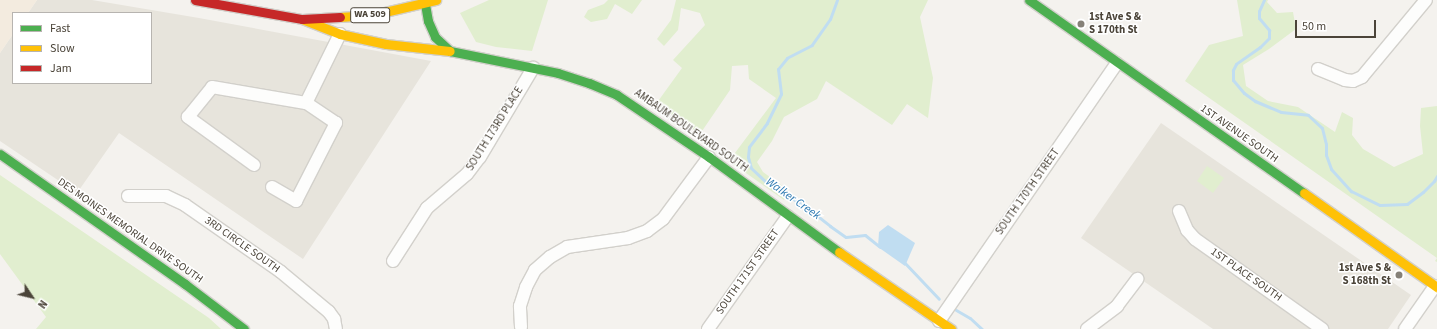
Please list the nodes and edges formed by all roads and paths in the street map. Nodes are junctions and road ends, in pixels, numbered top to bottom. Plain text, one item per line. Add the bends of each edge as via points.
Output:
1 (194, 0) edge
2 (436, 0) edge
3 (1029, 0) edge
4 (1426, 0) edge
5 (425, 4) junction
6 (302, 19) junction
7 (340, 34) junction
8 (450, 51) junction
9 (1117, 63) junction
10 (532, 68) junction
11 (1318, 69) dead end
12 (306, 103) junction
13 (0, 154) edge
14 (709, 157) junction
15 (254, 164) dead end
16 (272, 187) dead end
17 (128, 196) dead end
18 (1179, 211) dead end
19 (788, 216) junction
20 (394, 261) dead end
21 (1137, 279) dead end
22 (1436, 287) edge
23 (939, 321) junction
24 (521, 327) dead end
25 (244, 329) edge
26 (336, 329) edge
27 (708, 329) edge
28 (951, 329) edge
29 (1088, 329) edge
30 (1322, 329) edge
31 (1405, 329) edge

1 - 6 main road, AMBAUM BOULEVARD SOUTH / WA 509
2 - 5 main road, WA 509
3 - 9 main road, 1ST AVENUE SOUTH
4 - 11 street via 1362,76 1353,81 1345,80
5 - 6 main road, WA 509 via 372,15
5 - 8 main road via 428,21 435,37
6 - 7 main road, AMBAUM BOULEVARD SOUTH
7 - 8 main road, AMBAUM BOULEVARD SOUTH via 386,44
7 - 12 street
8 - 10 main road, AMBAUM BOULEVARD SOUTH
9 - 22 main road, 1ST AVENUE SOUTH
9 - 23 street, SOUTH 170TH STREET
10 - 14 main road, AMBAUM BOULEVARD SOUTH via 558,73 617,95
10 - 20 street, SOUTH 173RD PLACE via 480,157 467,174 427,208
12 - 15 street via 212,87 188,117
12 - 16 street via 336,123 296,201
13 - 25 main road, DES MOINES MEMORIAL DRIVE SOUTH via 185,284
14 - 19 main road, AMBAUM BOULEVARD SOUTH
14 - 24 street via 663,219 647,231 628,238 567,247 545,261 526,287 520,306
17 - 26 street, 3RD CIRCLE SOUTH via 166,196 185,205 281,272 329,312
18 - 30 street, 1ST PLACE SOUTH via 1187,230 1196,239
19 - 23 main road, AMBAUM BOULEVARD SOUTH
19 - 27 street, SOUTH 171ST STREET
21 - 29 street via 1117,306
22 - 31 street
23 - 28 main road, AMBAUM BOULEVARD SOUTH

